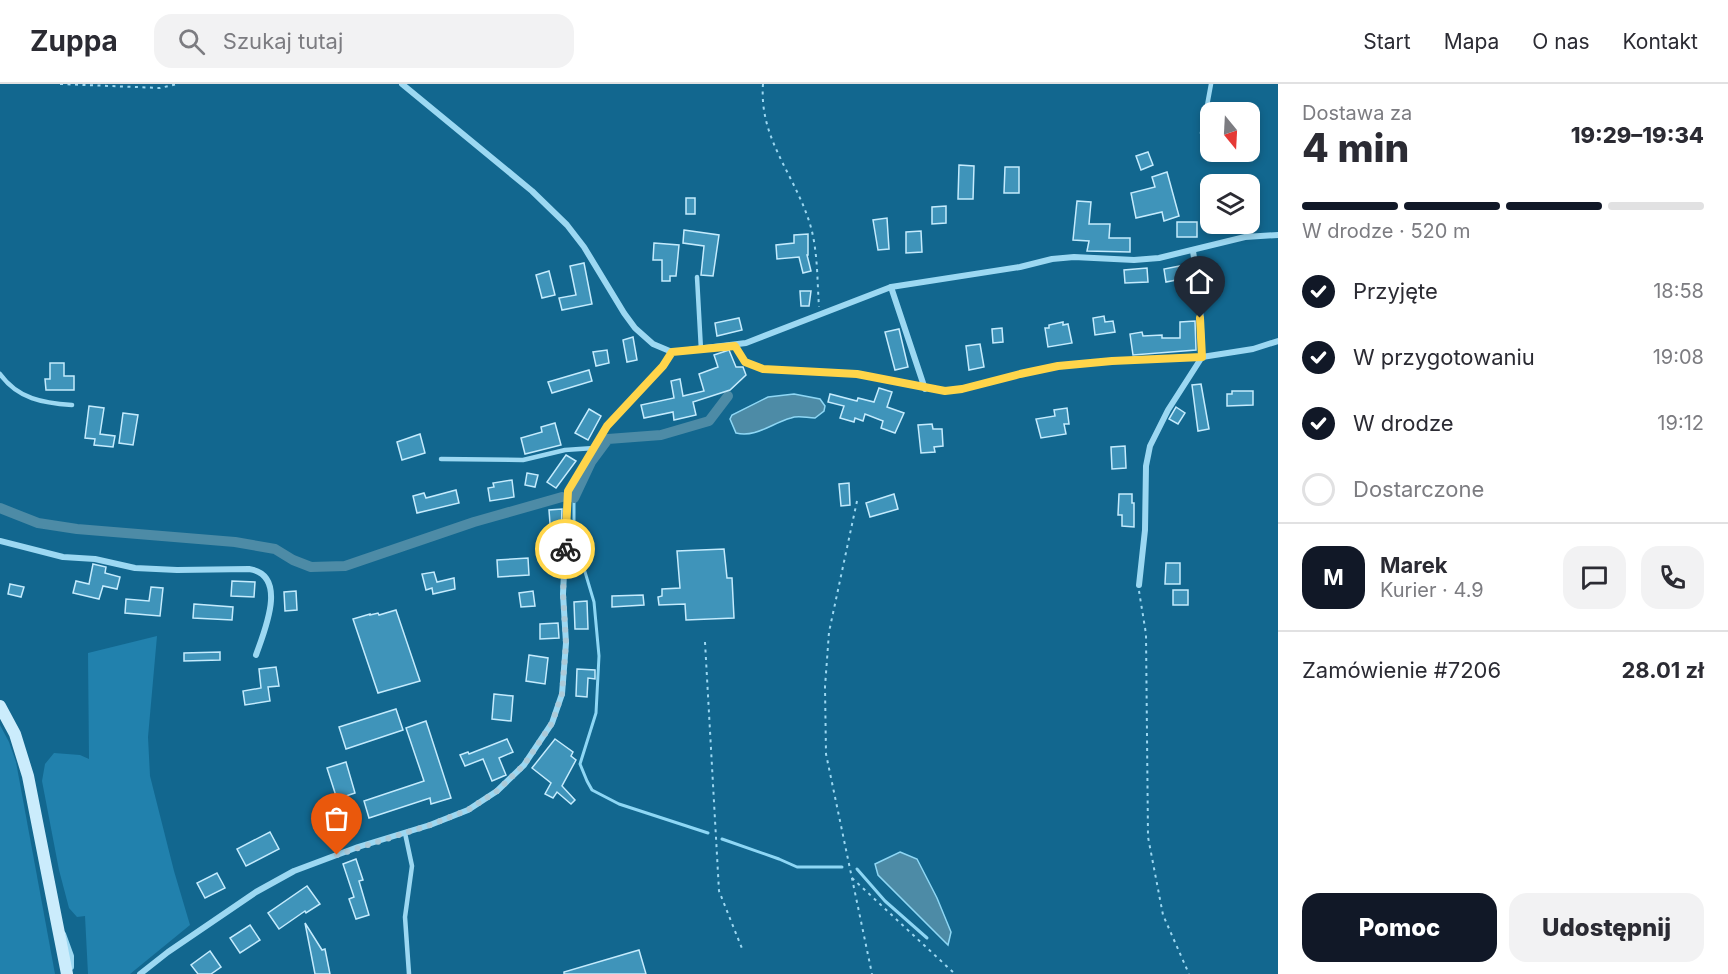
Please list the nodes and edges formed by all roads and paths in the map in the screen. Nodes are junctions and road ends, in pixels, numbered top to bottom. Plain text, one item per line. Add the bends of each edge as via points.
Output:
1 (60, 84) edge
2 (177, 84) edge
3 (402, 84) edge
4 (763, 84) edge
5 (1211, 84) edge
6 (1208, 102) edge
7 (1278, 235) edge
8 (1193, 251) junction
9 (697, 278) dead end
10 (891, 287) junction
11 (819, 314) junction
12 (1278, 341) edge
13 (735, 346) junction
14 (701, 350) junction
15 (672, 352) junction
16 (1202, 357) junction
17 (0, 374) edge
18 (925, 388) junction
19 (72, 405) dead end
20 (594, 448) junction
21 (441, 459) dead end
22 (857, 501) dead end
23 (0, 541) edge
24 (1139, 585) joint
25 (705, 642) dead end
26 (256, 655) dead end
27 (0, 706) edge
28 (405, 833) junction
29 (852, 878) junction
30 (743, 951) dead end
31 (69, 974) edge
32 (140, 974) edge
33 (409, 974) edge
34 (872, 974) edge
35 (955, 974) edge
36 (1189, 974) edge

1 - 2 path via 160,88
3 - 15 street via 524,184 567,225 635,328 653,345
4 - 11 path via 766,126 811,227
5 - 6 lane
7 - 8 street via 1217,242
8 - 10 street via 1134,260 1052,259
8 - 16 street
9 - 14 lane
10 - 11 street
10 - 18 street
11 - 13 street
12 - 16 street
13 - 14 street
13 - 18 street via 745,362 763,369 857,374
14 - 15 street
15 - 20 street via 607,426
16 - 18 street via 1067,365 962,389
16 - 24 street via 1150,446
17 - 19 lane via 30,399
20 - 21 lane via 523,460
20 - 28 street via 568,491 563,594 566,643 562,694 552,723 524,765 497,791 468,810
22 - 29 path via 829,632 825,687 826,754
23 - 26 street via 63,557 128,567 258,571 270,585 271,606
24 - 36 path via 1146,634 1148,837 1163,915
25 - 30 path via 719,891
27 - 31 main road via 15,734 28,776
28 - 32 street via 294,871 256,892
28 - 33 lane via 412,866 405,917
29 - 34 path
29 - 35 path

